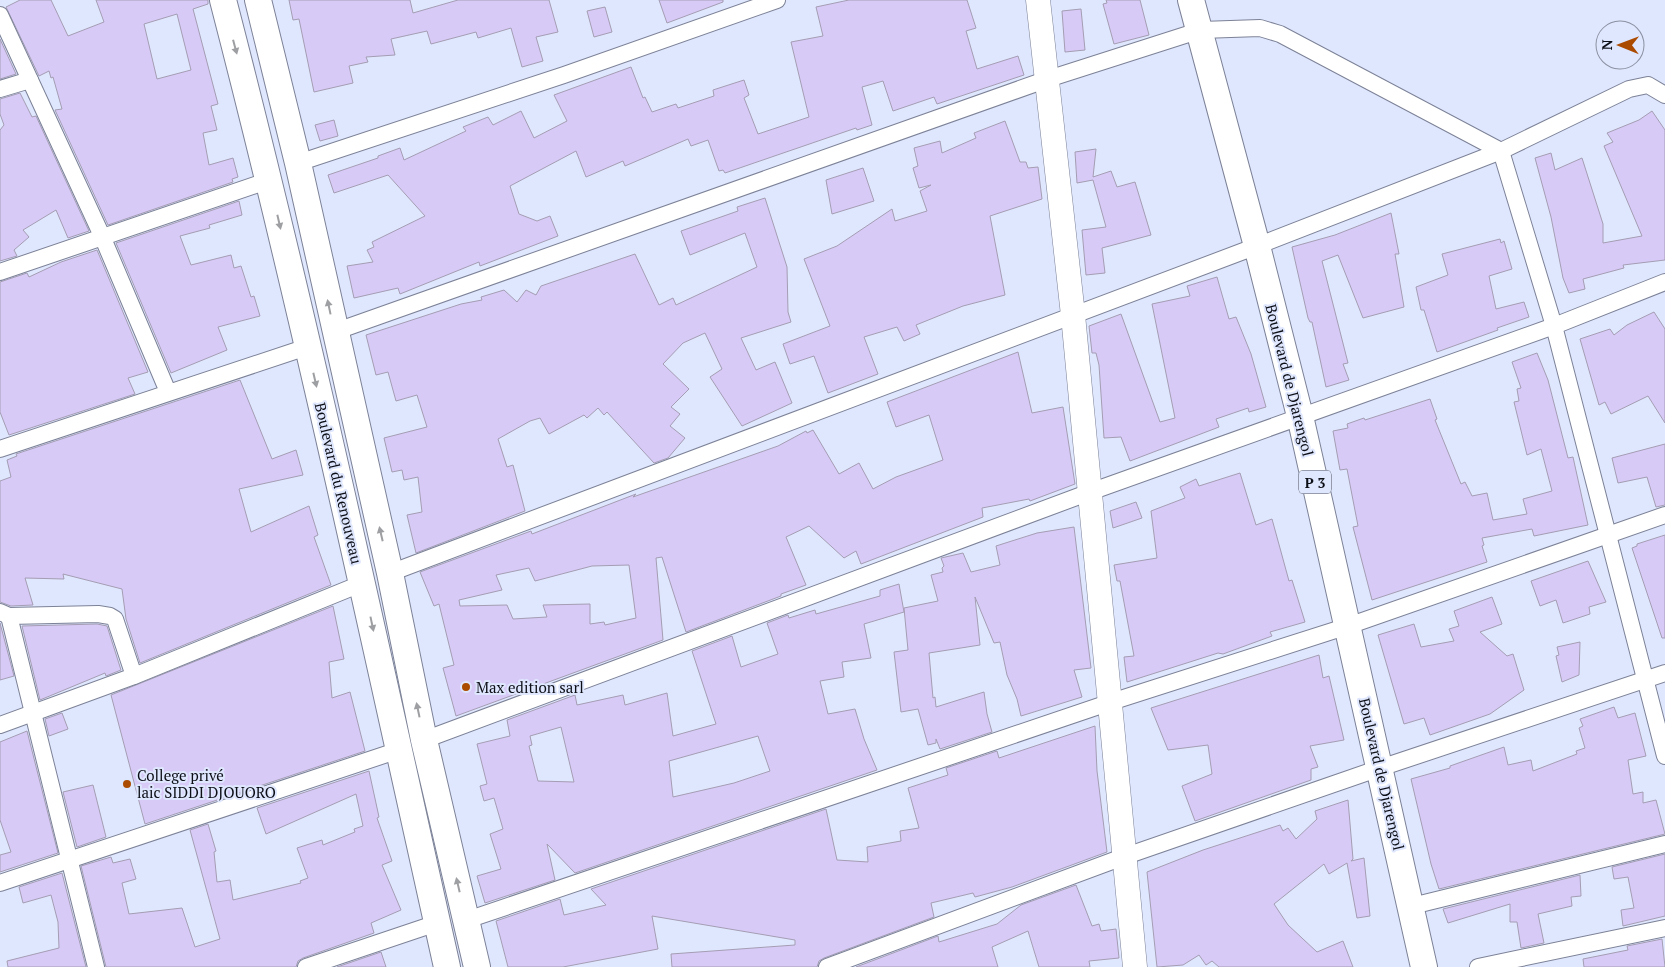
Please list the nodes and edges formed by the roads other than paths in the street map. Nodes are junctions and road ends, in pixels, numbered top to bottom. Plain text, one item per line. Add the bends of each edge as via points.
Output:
1 (223, 0) edge
2 (258, 0) edge
3 (777, 0) edge
4 (1038, 0) edge
5 (1191, 0) edge
6 (760, 3) edge
7 (0, 15) edge
8 (1200, 30) junction
9 (1048, 79) junction
10 (30, 80) junction
11 (0, 89) edge
12 (1665, 95) edge
13 (1501, 151) junction
14 (298, 163) junction
15 (270, 180) junction
16 (102, 236) junction
17 (1257, 246) junction
18 (0, 272) edge
19 (1665, 282) edge
20 (1073, 315) junction
21 (1554, 326) junction
22 (334, 332) junction
23 (307, 347) junction
24 (168, 392) junction
25 (1300, 416) junction
26 (0, 449) edge
27 (1090, 492) junction
28 (1665, 514) edge
29 (1606, 533) junction
30 (390, 573) junction
31 (363, 583) junction
32 (4, 614) edge
33 (1348, 626) junction
34 (1665, 673) edge
35 (134, 676) junction
36 (1645, 680) junction
37 (1111, 702) junction
38 (33, 712) junction
39 (0, 725) edge
40 (424, 740) junction
41 (399, 750) junction
42 (1665, 756) edge
43 (1380, 768) junction
44 (1665, 844) edge
45 (1123, 857) junction
46 (68, 860) junction
47 (0, 883) edge
48 (1412, 906) junction
49 (466, 920) junction
50 (438, 923) junction
51 (1665, 928) edge
52 (96, 967) edge
53 (306, 967) edge
54 (447, 967) edge
55 (477, 967) edge
56 (827, 967) edge
57 (1135, 967) edge
58 (1424, 967) edge
59 (1478, 967) edge

1 -> 15 main road, Boulevard du Renouveau
2 - 14 main road, Boulevard du Renouveau
3 - 6 street
4 - 9 main road
5 - 8 main road, Boulevard de Djarengol / P 3
6 - 14 street via 554,78
7 - 10 street
8 - 9 street
8 - 13 street via 1260,28 1280,34
8 - 17 main road, Boulevard de Djarengol / P 3
9 - 20 main road
9 - 22 street
10 - 11 street
10 - 16 street
12 - 13 street via 1648,85 1629,89
13 - 17 street
13 - 21 street
22 -> 14 main road, Boulevard du Renouveau
15 - 16 street
15 -> 23 main road, Boulevard du Renouveau
16 - 18 street
16 - 24 street
17 - 20 street
17 - 25 main road, Boulevard de Djarengol / P 3
19 - 21 street
20 - 27 main road
20 - 30 street
21 - 25 street
21 - 29 street
30 -> 22 main road, Boulevard du Renouveau
23 - 24 street
23 -> 31 main road, Boulevard du Renouveau
24 - 26 street
25 - 27 street
25 - 33 main road, Boulevard de Djarengol / P 3
27 - 37 main road
27 - 40 street
28 - 29 street
29 - 33 street
29 - 36 street
40 -> 30 main road, Boulevard du Renouveau
31 - 35 street
31 -> 41 main road, Boulevard du Renouveau
32 - 35 street via 110,616 115,620
32 - 38 street
33 - 37 street
33 - 43 main road, Boulevard de Djarengol / P 3
34 - 36 street
35 - 38 street
36 - 42 street
36 - 43 street
37 - 45 main road
37 - 49 street
38 - 39 street
38 - 46 street
49 -> 40 main road, Boulevard du Renouveau
41 - 46 street
41 - 50 main road, Boulevard du Renouveau
43 - 45 street
43 - 48 main road, Boulevard de Djarengol / P 3
44 - 48 street
45 - 56 street
45 - 57 main road
46 - 47 street
46 - 52 street
48 - 58 main road, Boulevard de Djarengol / P 3
49 - 55 main road, Boulevard du Renouveau
50 - 53 street
50 - 54 main road, Boulevard du Renouveau
51 - 59 street

